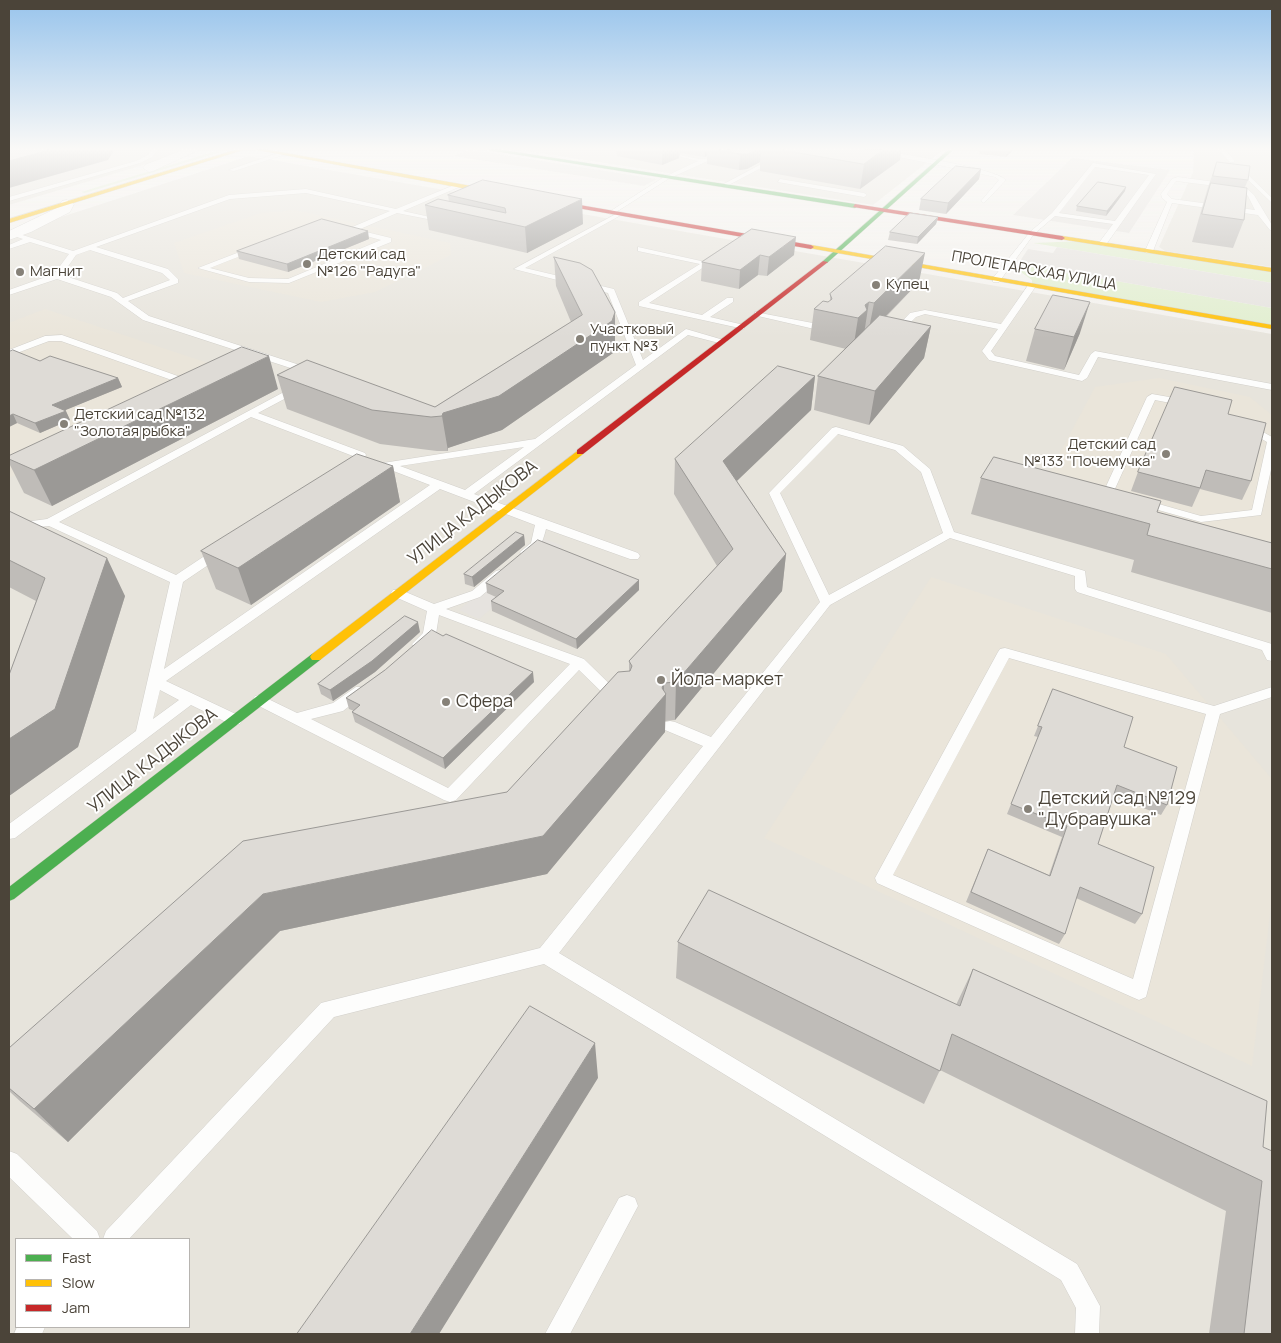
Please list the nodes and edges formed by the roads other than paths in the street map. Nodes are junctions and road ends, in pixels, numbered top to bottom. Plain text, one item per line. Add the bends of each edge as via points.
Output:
1 (1260, 212) edge
2 (57, 213) edge
3 (184, 213) edge
4 (394, 213) edge
5 (405, 213) edge
6 (615, 213) joint
7 (882, 213) edge
8 (902, 213) edge
9 (1124, 213) edge
10 (1165, 213) edge
11 (1054, 214) joint
12 (1117, 223) junction
13 (456, 224) edge
14 (352, 229) junction
15 (1272, 229) edge
16 (1032, 233) junction
17 (10, 235) edge
18 (30, 239) junction
19 (1102, 244) junction
20 (89, 247) junction
21 (641, 249) dead end
22 (1149, 251) junction
23 (73, 253) junction
24 (837, 253) junction
25 (1272, 270) edge
26 (57, 276) junction
27 (996, 280) junction
28 (1032, 286) junction
29 (9, 293) edge
30 (730, 300) edge
31 (122, 301) junction
32 (758, 314) junction
33 (704, 318) junction
34 (741, 327) junction
35 (1002, 327) junction
36 (1272, 327) edge
37 (823, 328) edge
38 (723, 341) junction
39 (886, 343) edge
40 (251, 352) junction
41 (9, 353) edge
42 (235, 359) edge
43 (641, 366) junction
44 (186, 382) edge
45 (1272, 387) edge
46 (1197, 405) edge
47 (251, 414) junction
48 (1240, 420) edge
49 (1272, 441) edge
50 (538, 442) junction
51 (374, 460) junction
52 (337, 471) edge
53 (439, 484) junction
54 (467, 494) junction
55 (507, 509) junction
56 (50, 522) junction
57 (541, 522) junction
58 (9, 527) edge
59 (949, 534) junction
60 (225, 548) edge
61 (634, 556) dead end
62 (177, 580) junction
63 (397, 593) junction
64 (826, 602) junction
65 (434, 609) junction
66 (409, 652) edge
67 (1272, 657) edge
68 (579, 662) junction
69 (374, 681) edge
70 (155, 682) junction
71 (1272, 692) edge
72 (190, 699) junction
73 (260, 700) junction
74 (624, 705) edge
75 (1214, 711) junction
76 (296, 718) junction
77 (234, 720) junction
78 (670, 726) edge
79 (143, 733) junction
80 (713, 744) junction
81 (9, 833) edge
82 (9, 895) edge
83 (546, 955) junction
84 (9, 1162) edge
85 (627, 1206) dead end
86 (89, 1238) edge
87 (115, 1238) edge
88 (557, 1334) edge
89 (1087, 1334) edge

1 - 15 lane
2 - 17 street
3 - 20 lane
4 - 14 lane
5 - 13 lane
6 - 24 street, ПРОЛЕТАРСКАЯ УЛИЦА
6 - 43 lane via 518,269 611,291
7 - 24 street, УЛИЦА КАДЫКОВА
8 - 16 street
9 - 12 lane
10 - 22 lane
11 - 12 lane
11 - 16 lane
12 - 19 lane
14 - 14 lane via 322,222 202,268 249,280 289,281 388,240
16 - 19 street
16 - 27 lane
17 - 18 lane
17 - 18 lane
18 - 23 lane
19 - 22 street
20 - 23 lane
20 - 31 lane via 165,270 175,280
21 - 33 lane via 706,263 642,304
22 - 25 street
23 - 26 lane
24 - 27 street, ПРОЛЕТАРСКАЯ УЛИЦА
24 - 32 street, УЛИЦА КАДЫКОВА
26 - 29 lane
26 - 31 lane via 114,295
27 - 28 street, ПРОЛЕТАРСКАЯ УЛИЦА
28 - 35 lane
28 - 36 street, ПРОЛЕТАРСКАЯ УЛИЦА
30 - 33 lane
31 - 40 lane via 146,318
32 - 34 street, УЛИЦА КАДЫКОВА
32 - 37 lane
33 - 34 lane
34 - 38 street, УЛИЦА КАДЫКОВА
35 - 39 lane via 925,312 913,315
35 - 45 lane via 986,351 992,358 1082,378 1095,354
38 - 43 lane via 686,332
38 - 55 street, УЛИЦА КАДЫКОВА
40 - 42 lane
40 - 47 lane via 323,375
41 - 44 lane via 48,338 62,338
43 - 50 lane
46 - 49 lane via 1152,397 1108,493 1201,519 1257,513
47 - 51 lane
47 - 56 lane
48 - 49 lane
50 - 51 lane
50 - 54 lane
51 - 52 lane
51 - 53 lane
53 - 54 lane
53 - 70 lane
54 - 55 lane
55 - 57 lane
55 - 63 street, УЛИЦА КАДЫКОВА
56 - 58 lane
56 - 62 lane
57 - 61 lane
57 - 65 lane via 537,544 476,594
59 - 64 lane
59 - 64 lane via 926,471 900,448 836,430 774,493
59 - 67 lane via 1081,574 1082,589 1268,647
60 - 62 lane
62 - 70 lane
63 - 65 lane
63 - 73 street, УЛИЦА КАДЫКОВА
64 - 80 lane
65 - 66 lane via 429,634
65 - 68 lane
68 - 74 lane
68 - 76 lane via 450,796
69 - 76 lane via 338,707
70 - 72 lane
70 - 79 lane
71 - 75 lane
72 - 77 lane
72 - 79 lane
73 - 76 lane
73 - 77 street, УЛИЦА КАДЫКОВА
75 - 75 lane via 1139,991 883,878 1006,652
77 - 82 street, УЛИЦА КАДЫКОВА
78 - 80 lane
79 - 81 lane
80 - 83 lane
83 - 87 lane via 328,1009
83 - 89 lane via 1069,1272 1088,1306
84 - 86 lane
85 - 88 lane

